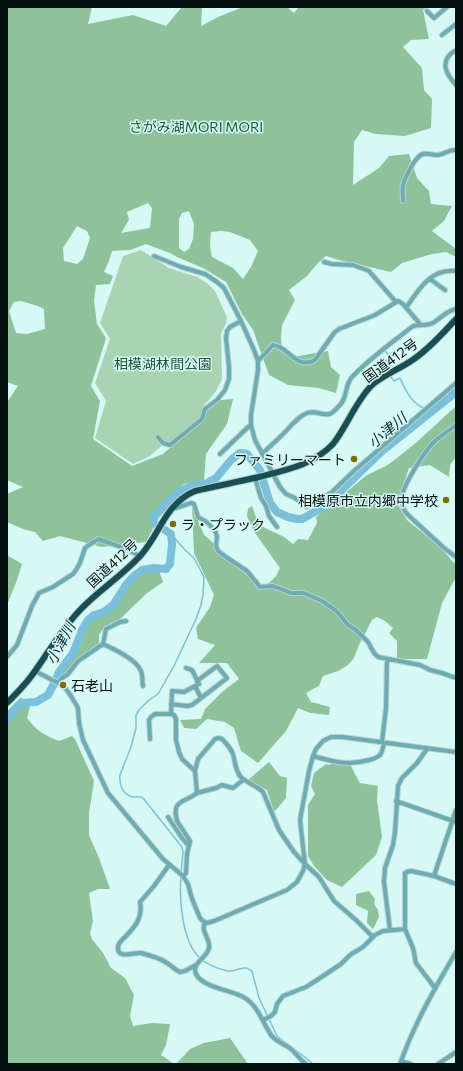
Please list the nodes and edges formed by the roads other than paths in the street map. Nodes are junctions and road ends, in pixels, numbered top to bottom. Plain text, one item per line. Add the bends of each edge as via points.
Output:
1 (447, 7) edge
2 (427, 11) dead end
3 (456, 24) edge
4 (442, 35) dead end
5 (456, 50) edge
6 (456, 85) edge
7 (456, 150) edge
8 (402, 201) dead end
9 (154, 256) dead end
10 (324, 262) dead end
11 (456, 271) edge
12 (430, 278) junction
13 (445, 290) dead end
14 (396, 302) junction
15 (406, 308) junction
16 (456, 309) edge
17 (456, 319) edge
18 (241, 321) junction
19 (420, 324) junction
20 (258, 361) junction
21 (456, 383) edge
22 (456, 425) edge
23 (251, 426) junction
24 (158, 437) dead end
25 (220, 454) dead end
26 (262, 454) junction
27 (272, 474) junction
28 (256, 477) junction
29 (172, 508) junction
30 (277, 527) dead end
31 (140, 556) junction
32 (456, 557) edge
33 (126, 621) dead end
34 (103, 644) junction
35 (7, 657) edge
36 (387, 660) junction
37 (186, 668) dead end
38 (35, 671) junction
39 (456, 678) edge
40 (198, 681) junction
41 (57, 683) junction
42 (143, 686) dead end
43 (195, 686) junction
44 (201, 698) junction
45 (7, 703) edge
46 (171, 704) junction
47 (171, 714) junction
48 (150, 739) dead end
49 (383, 742) junction
50 (427, 749) junction
51 (456, 752) edge
52 (313, 756) junction
53 (195, 771) junction
54 (244, 780) junction
55 (197, 793) junction
56 (396, 802) junction
57 (456, 810) edge
58 (168, 817) dead end
59 (454, 822) edge
60 (189, 846) junction
61 (305, 864) junction
62 (169, 865) junction
63 (183, 876) junction
64 (434, 876) junction
65 (456, 884) edge
66 (205, 922) junction
67 (405, 929) junction
68 (390, 930) junction
69 (372, 937) junction
70 (456, 952) edge
71 (196, 965) junction
72 (435, 988) junction
73 (263, 1020) junction
74 (456, 1052) edge
75 (400, 1062) edge
76 (306, 1064) edge
77 (411, 1064) edge
78 (438, 1064) edge

1 - 2 street via 434,18
3 - 4 street
5 - 6 street via 449,56 445,71
7 - 8 street via 451,149 437,155 423,154 417,158 403,185
9 - 18 street via 205,274 217,282 224,288
10 - 14 street via 353,265 369,271
11 - 12 street via 441,271
12 - 13 street
12 - 15 street via 416,292
14 - 15 street via 400,302
14 - 20 street via 375,315 339,329 311,362 302,362 279,346 273,345
15 - 19 street
16 - 19 street via 445,313 432,323
17 - 27 highway, 国道412号 via 418,356 373,385 329,449 308,463
18 - 20 street
18 - 24 street via 227,331 229,379 225,390 205,409 202,419 170,445 163,443
19 - 26 street via 413,326 351,378 342,404 330,414 305,414
20 - 23 street
21 - 27 street via 332,492 312,505 306,507 286,494
22 - 32 street via 428,449 405,486 402,497 407,514
23 - 25 street
23 - 26 street
26 - 27 street
27 - 28 highway, 国道412号
28 - 29 highway, 国道412号 via 195,491
28 - 30 street via 260,498
29 - 31 highway, 国道412号
29 - 36 street via 193,503 198,517 215,531 218,551 247,571 260,587 273,586 322,601 368,642 376,656
31 - 35 street via 98,539 85,548 73,574 39,593 17,645
31 - 38 highway, 国道412号 via 81,609
33 - 34 street via 106,628
34 - 41 street via 78,661
34 - 42 street via 120,651 134,663 142,672
36 - 39 street via 420,664
36 - 49 street
37 - 40 street via 192,670
38 - 41 street
38 - 45 highway, 国道412号
40 - 43 street via 199,684
40 - 44 street via 217,666 227,678
41 - 62 street via 66,689 78,708 83,740 108,793
43 - 44 street
43 - 46 street via 184,692 172,691
44 - 46 street via 187,706
46 - 47 street
47 - 48 street via 155,714 151,717
47 - 53 street via 176,720 179,752 182,759
49 - 50 street
49 - 52 street via 331,737 319,744
49 - 52 street via 380,755 364,762 345,764
50 - 51 street
50 - 56 street via 400,782
52 - 61 street via 300,820
53 - 54 street via 198,758 215,739 220,738 231,750 237,771
53 - 55 street
54 - 55 street via 233,788 222,785
54 - 61 street via 263,792 281,833
55 - 60 street via 176,806 176,819 190,839
56 - 59 street
56 - 68 street via 395,837 383,878
57 - 59 street
58 - 60 street
59 - 64 street
60 - 63 street via 186,873
61 - 66 street via 296,882 287,890 209,923
61 - 69 street via 319,876 334,901
62 - 63 street
62 - 71 street via 140,902 138,923 121,941 118,950 123,955 140,953 161,960 180,972
63 - 66 street via 199,917
64 - 65 street
64 - 67 street via 408,871 405,873
66 - 71 street via 203,930 209,948
67 - 68 street
67 - 72 street via 416,963
68 - 69 street
69 - 73 street via 341,964 317,980 283,996 275,1012
70 - 72 street
71 - 73 street via 195,972 200,979 245,998 253,1004
72 - 75 street
73 - 76 street via 273,1037 291,1049
74 - 78 street
75 - 77 street

